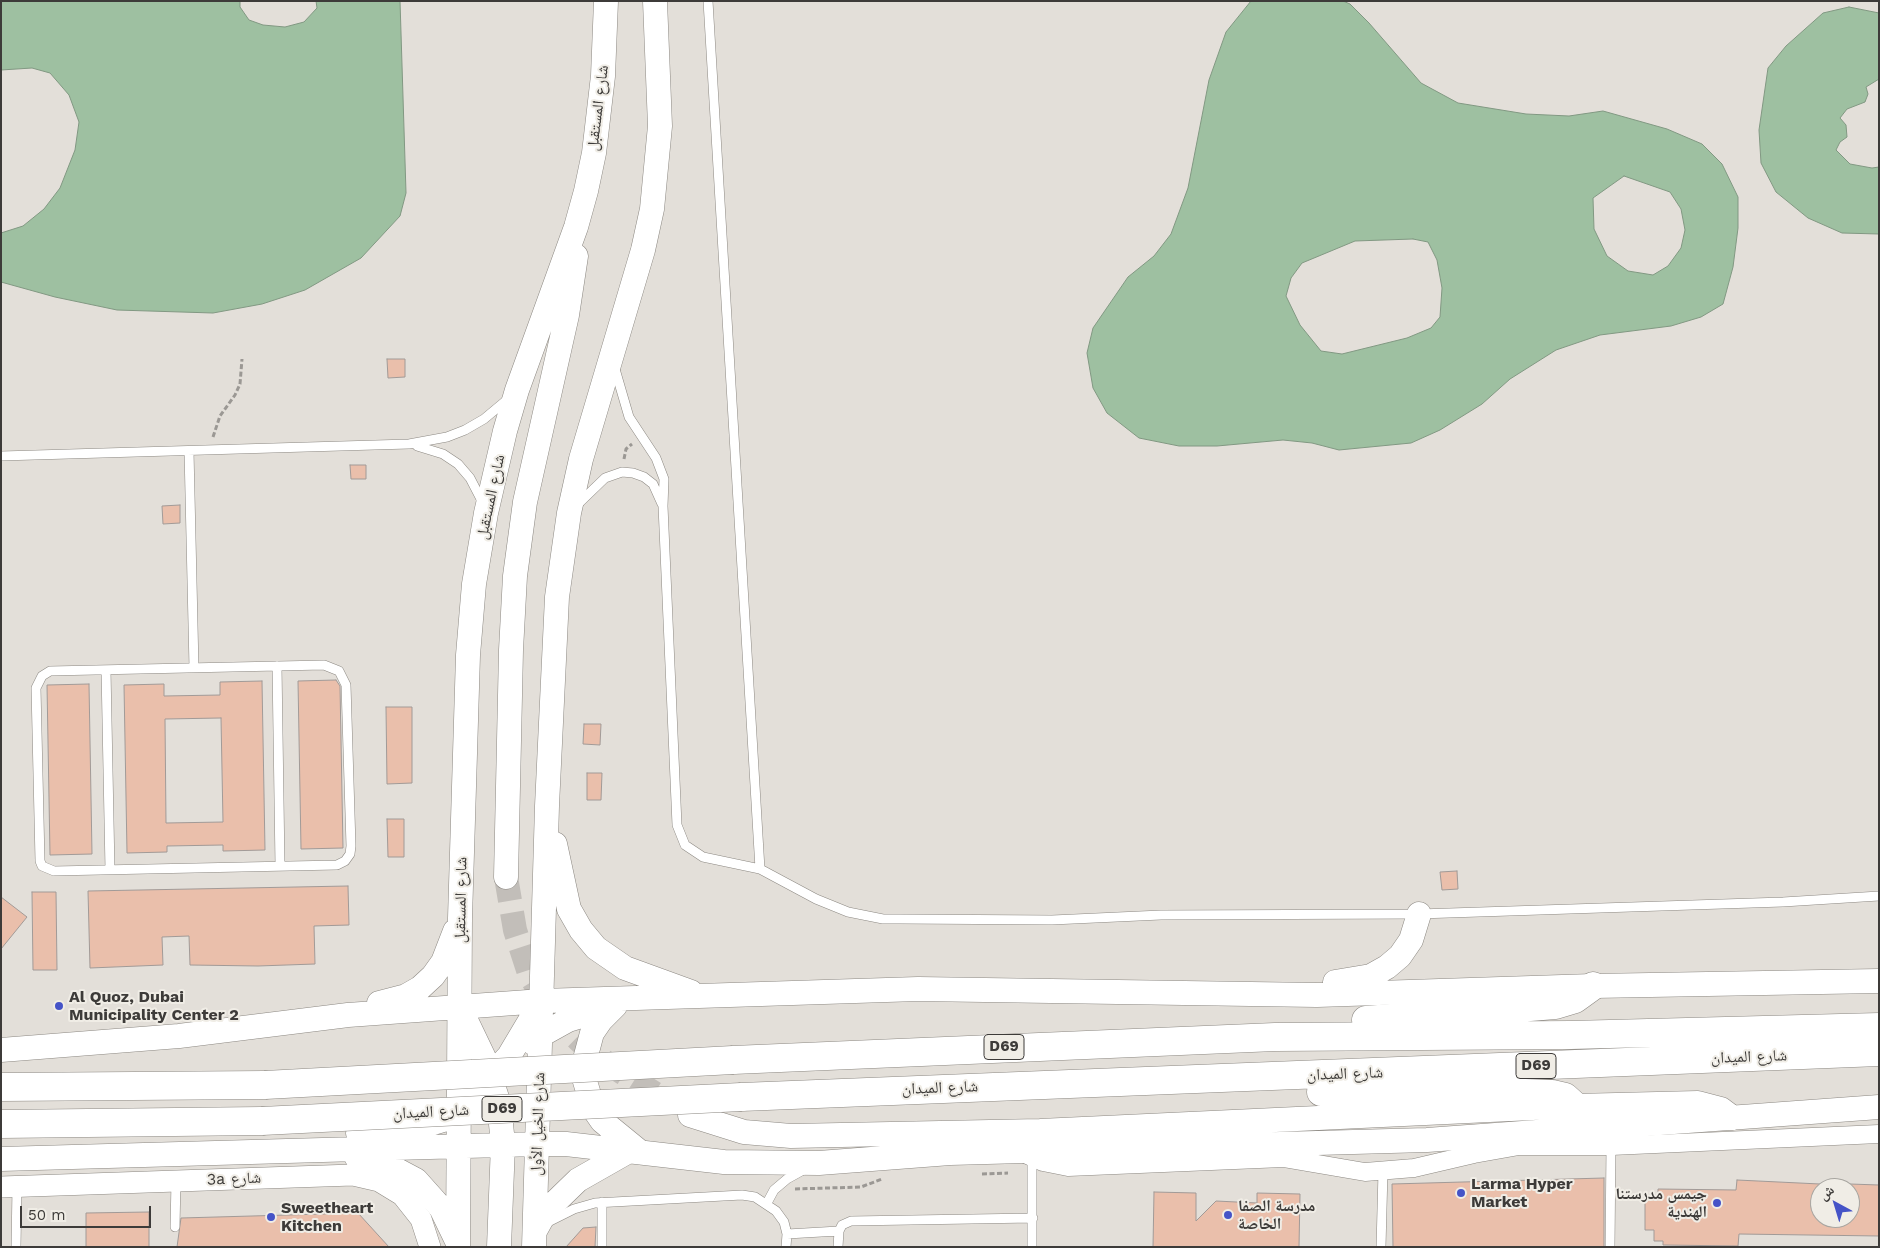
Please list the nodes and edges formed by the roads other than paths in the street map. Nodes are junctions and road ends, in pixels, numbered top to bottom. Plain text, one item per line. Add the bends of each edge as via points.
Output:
1 (606, 1) edge
2 (655, 1) edge
3 (708, 1) edge
4 (576, 227) junction
5 (612, 354) junction
6 (517, 390) junction
7 (409, 444) junction
8 (189, 451) junction
9 (1, 456) edge
10 (663, 506) junction
11 (486, 513) junction
12 (569, 513) junction
13 (276, 666) junction
14 (194, 668) junction
15 (106, 670) junction
16 (547, 806) junction
17 (280, 866) junction
18 (760, 869) junction
19 (110, 870) junction
20 (506, 877) tunnel mouth
21 (1879, 896) edge
22 (1419, 914) junction
23 (460, 918) junction
24 (1879, 981) edge
25 (1593, 986) junction
26 (1317, 995) junction
27 (702, 996) junction
28 (624, 999) junction
29 (542, 1001) junction
30 (468, 1006) junction
31 (348, 1014) junction
32 (1879, 1027) edge
33 (541, 1035) junction
34 (1275, 1037) junction
35 (1, 1050) edge
36 (1879, 1052) edge
37 (497, 1074) junction
38 (1192, 1080) junction
39 (1, 1087) edge
40 (1575, 1106) junction
41 (1879, 1107) edge
42 (459, 1108) junction
43 (690, 1115) tunnel mouth
44 (1733, 1118) junction
45 (1, 1124) edge
46 (1879, 1134) edge
47 (503, 1144) junction
48 (538, 1144) junction
49 (459, 1146) junction
50 (1611, 1146) junction
51 (291, 1151) junction
52 (635, 1152) junction
53 (1026, 1155) junction
54 (1, 1159) edge
55 (819, 1163) junction
56 (1383, 1171) junction
57 (176, 1181) junction
58 (9, 1186) edge
59 (599, 1203) junction
60 (767, 1203) junction
61 (1033, 1218) junction
62 (175, 1228) dead end
63 (839, 1231) junction
64 (787, 1234) junction
65 (535, 1239) edge
66 (458, 1246) edge
67 (16, 1247) edge
68 (430, 1247) edge
69 (500, 1247) edge
70 (602, 1247) edge
71 (786, 1247) edge
72 (838, 1247) edge
73 (1032, 1247) edge
74 (1381, 1247) edge
75 (1610, 1247) edge

1 - 4 main road, شارع المستقبل via 599,114 590,172
2 - 5 main road via 660,84 658,168 643,250
3 - 18 lane
4 - 6 main road, شارع المستقبل
4 - 20 main road via 572,293 532,466 515,576 510,650
5 - 10 lane via 623,402 640,437 661,467
5 - 12 main road via 581,459
6 - 7 lane via 484,419 465,430
6 - 11 main road, شارع المستقبل
7 - 8 lane
7 - 11 lane via 435,451 458,464 480,495
8 - 9 lane
8 - 14 lane
10 - 12 lane via 653,484 638,475 622,472 605,478
10 - 18 lane via 677,825 680,836 703,857
11 - 23 main road, شارع المستقبل via 474,584 468,655
12 - 16 main road via 554,631
13 - 14 lane
13 - 17 lane
13 - 17 lane via 330,666 345,680 351,846 348,858 337,865
14 - 15 lane
15 - 19 lane
15 - 19 lane via 45,673 37,683 40,861 50,871
16 - 27 main road via 569,909 581,930 596,948 625,968
16 - 29 main road
17 - 19 lane
18 - 22 lane via 832,906 883,918 1052,920 1161,915
21 - 22 lane
22 - 26 main road via 1412,940 1387,967 1371,976 1329,984
23 - 30 main road, شارع المستقبل
23 - 31 main road via 443,962 420,988 406,996
24 - 25 main road
25 - 26 main road
25 - 34 main road via 1575,999 1555,1005 1295,1027
26 - 27 main road via 918,989
27 - 28 main road
28 - 29 main road
28 - 33 main road via 597,1012 568,1020
28 - 52 main road via 592,1033 584,1078 593,1108
29 - 30 main road
29 - 33 main road, شارع الخيل الأول
29 - 37 main road
30 - 31 main road
30 - 37 main road via 477,1040
30 - 42 main road
31 - 35 main road via 179,1036
32 - 34 main road, شارع الميدان / D69 via 1571,1035
33 - 37 main road
33 - 48 main road, شارع الخيل الأول
34 - 39 main road, شارع الميدان / D69, bridge via 733,1060 265,1085
36 - 38 main road, شارع الميدان / D69
37 - 42 main road
37 - 47 main road
37 - 48 main road
37 - 49 main road
38 - 40 main road via 1204,1088 1221,1090 1552,1094 1565,1097
38 - 45 main road, شارع الميدان / D69, bridge via 906,1089 262,1121
40 - 43 main road via 1040,1131 791,1136 736,1130
40 - 44 main road via 1706,1104
41 - 44 main road
42 - 49 main road
42 - 51 main road via 443,1120 422,1127 317,1137 298,1144
44 - 53 main road via 1427,1140
46 - 50 street
47 - 48 main road
47 - 49 main road
47 - 69 main road
48 - 52 main road
48 - 65 main road, شارع الخيل الأول
49 - 51 main road
49 - 66 main road
50 - 56 street via 1519,1146 1414,1168
50 - 75 lane
51 - 54 main road
51 - 66 main road via 316,1158 367,1158 401,1170 429,1192 441,1208
52 - 55 main road via 724,1162
52 - 65 main road via 578,1180 546,1211
53 - 55 main road via 950,1153
53 - 56 street via 1068,1167 1283,1158 1352,1171
53 - 61 lane
55 - 60 lane via 786,1179 774,1190
56 - 74 lane
57 - 58 street, 3a شارع
57 - 62 lane
57 - 68 street, 3a شارع via 366,1177 391,1187 412,1206 427,1233
58 - 67 lane
59 - 60 lane via 742,1195
59 - 65 lane via 553,1219
59 - 70 lane
60 - 64 lane via 784,1222
61 - 63 lane via 851,1221 842,1225
61 - 73 lane
63 - 64 lane
63 - 72 lane
64 - 71 lane

